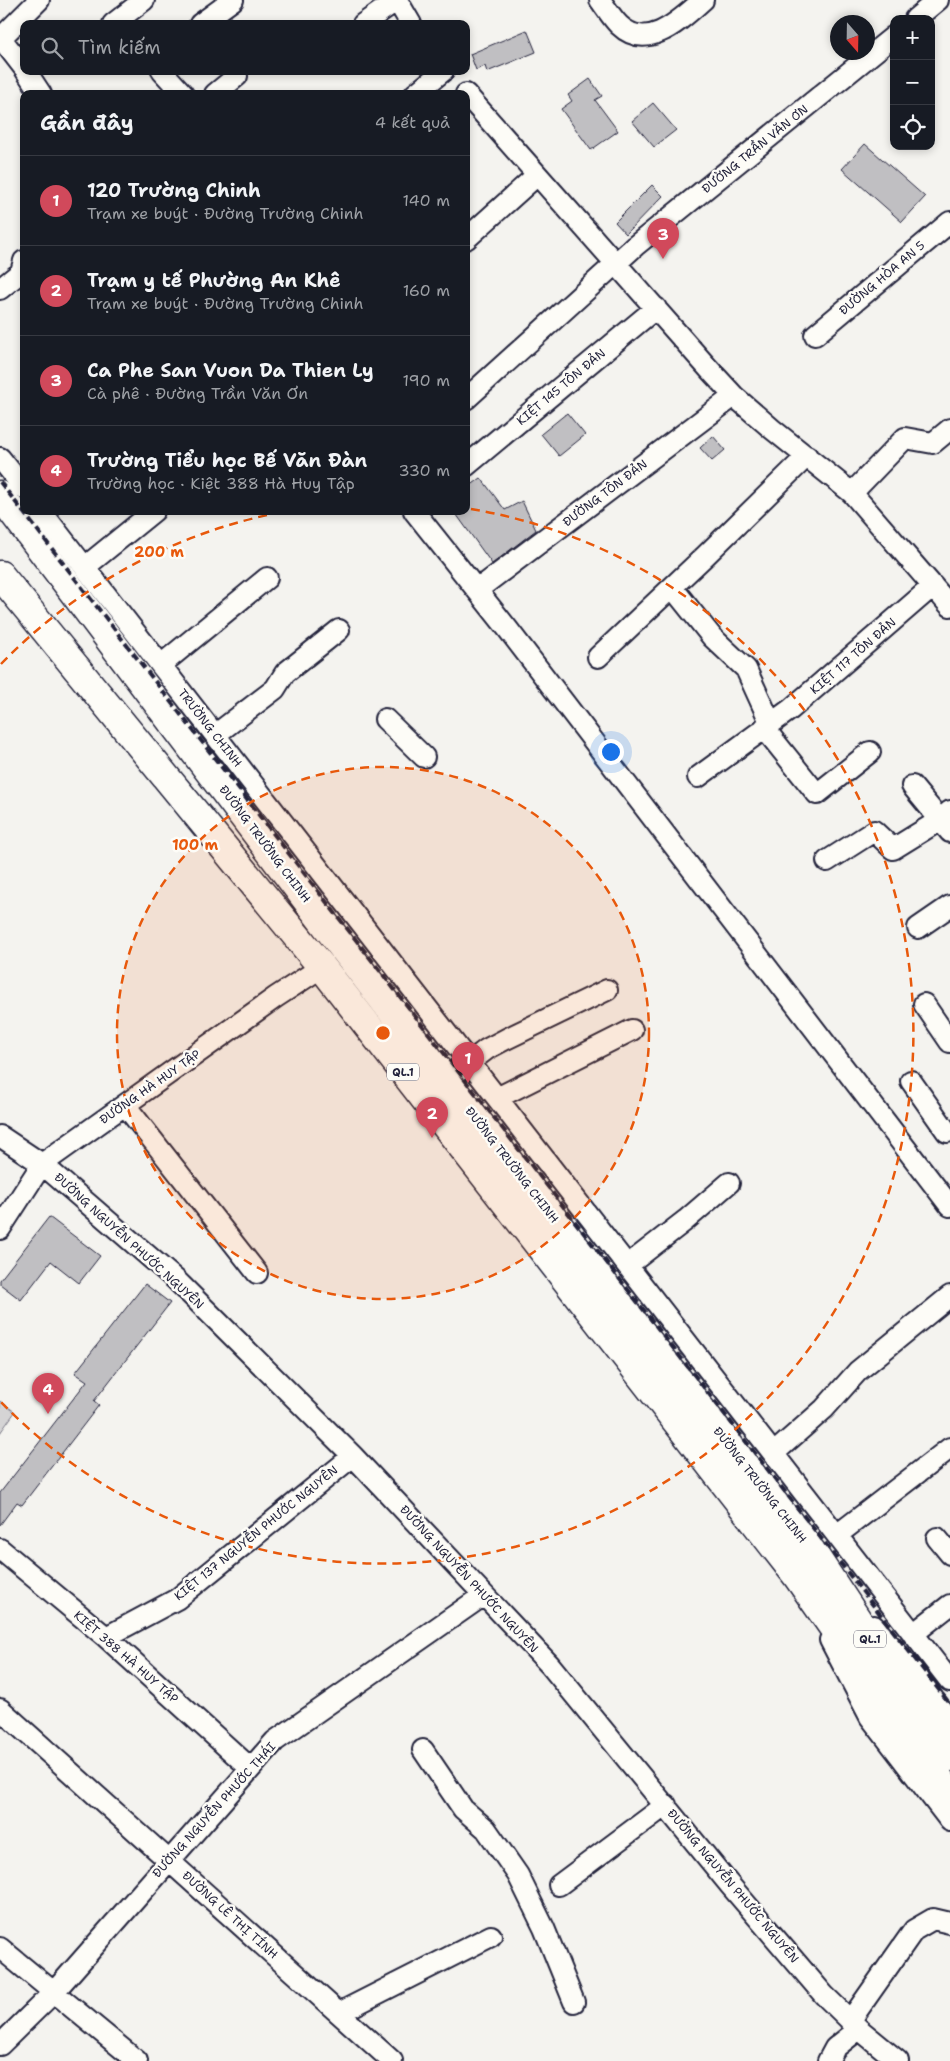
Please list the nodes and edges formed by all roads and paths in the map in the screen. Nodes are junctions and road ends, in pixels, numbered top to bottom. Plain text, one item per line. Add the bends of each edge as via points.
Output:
1 (39, 0) edge
2 (144, 0) edge
3 (233, 0) edge
4 (397, 0) edge
5 (600, 0) edge
6 (703, 0) edge
7 (938, 0) edge
8 (920, 15) edge
9 (118, 20) edge
10 (206, 20) edge
11 (369, 20) edge
12 (408, 20) edge
13 (0, 38) edge
14 (890, 39) edge
15 (20, 64) edge
16 (28, 75) edge
17 (166, 75) edge
18 (439, 75) edge
19 (448, 75) edge
20 (237, 76) dead end
21 (38, 90) edge
22 (179, 90) edge
23 (220, 90) edge
24 (420, 90) edge
25 (462, 90) edge
26 (470, 99) edge
27 (537, 175) junction
28 (950, 222) edge
29 (470, 234) edge
30 (616, 263) junction
31 (20, 272) edge
32 (0, 289) edge
33 (656, 308) junction
34 (814, 335) dead end
35 (470, 395) edge
36 (734, 396) junction
37 (950, 430) edge
38 (807, 456) junction
39 (0, 458) edge
40 (470, 463) edge
41 (20, 483) edge
42 (852, 493) junction
43 (0, 495) edge
44 (45, 515) edge
45 (149, 515) edge
46 (417, 515) edge
47 (85, 567) junction
48 (0, 575) edge
49 (267, 578) dead end
50 (933, 586) junction
51 (672, 587) junction
52 (477, 590) junction
53 (950, 606) edge
54 (339, 630) dead end
55 (598, 657) dead end
56 (161, 665) junction
57 (385, 718) dead end
58 (768, 726) junction
59 (215, 735) junction
60 (870, 752) dead end
61 (424, 757) dead end
62 (698, 777) dead end
63 (912, 786) dead end
64 (947, 821) edge
65 (827, 861) dead end
66 (950, 906) edge
67 (918, 928) dead end
68 (322, 968) junction
69 (607, 990) dead end
70 (924, 1004) dead end
71 (632, 1030) dead end
72 (950, 1042) edge
73 (470, 1062) junction
74 (911, 1081) dead end
75 (497, 1098) junction
76 (125, 1105) junction
77 (948, 1132) dead end
78 (0, 1136) edge
79 (42, 1164) junction
80 (729, 1183) dead end
81 (950, 1206) edge
82 (0, 1229) edge
83 (628, 1265) junction
84 (257, 1273) dead end
85 (950, 1296) edge
86 (950, 1448) edge
87 (774, 1454) junction
88 (353, 1456) junction
89 (837, 1535) junction
90 (937, 1538) dead end
91 (0, 1549) edge
92 (950, 1554) edge
93 (806, 1566) junction
94 (484, 1595) junction
95 (950, 1605) edge
96 (913, 1634) junction
97 (106, 1637) junction
98 (950, 1682) edge
99 (0, 1709) edge
100 (927, 1726) edge
101 (423, 1750) dead end
102 (950, 1757) edge
103 (250, 1768) junction
104 (950, 1794) edge
105 (666, 1805) junction
106 (950, 1821) edge
107 (169, 1860) junction
108 (559, 1885) dead end
109 (950, 1924) edge
110 (491, 1936) dead end
111 (0, 1948) edge
112 (53, 1993) junction
113 (574, 2002) dead end
114 (339, 2013) junction
115 (854, 2025) junction
116 (0, 2045) edge
117 (137, 2061) edge
118 (392, 2061) edge
119 (828, 2061) edge
120 (898, 2061) edge

1 - 13 street
2 - 9 street
3 - 10 street
4 - 11 street
4 - 12 street
5 - 6 street via 620,26 638,35 653,36 677,22
7 - 8 street
13 - 15 street
14 - 30 street, ĐƯỜNG TRẦN VĂN ƠN
16 - 21 street
17 - 22 street
18 - 24 street
19 - 25 street
20 - 23 street
26 - 27 street
27 - 29 street
27 - 30 street
28 - 34 street, ĐƯỜNG HÒA AN 5
30 - 33 street
30 - 35 street, ĐƯỜNG TRẦN VĂN ƠN
31 - 32 street
33 - 36 street
33 - 40 street, KIỆT 145 TÔN ĐẢN
36 - 38 street
36 - 52 street, ĐƯỜNG TÔN ĐẢN
37 - 42 street via 934,443 905,438
38 - 42 street
38 - 51 street
39 - 41 street
42 - 50 street
43 - 93 highway, ĐƯỜNG TRƯỜNG CHINH / QL.1
44 - 47 street, TRƯỜNG CHINH
45 - 47 street
46 - 52 street
47 - 56 street, TRƯỜNG CHINH
48 - 68 highway, ĐƯỜNG TRƯỜNG CHINH / QL.1
49 - 56 street
50 - 53 street
50 - 58 street, KIỆT 117 TÔN ĐẢN
51 - 55 street
51 - 58 street via 712,637 746,669
52 - 81 street
54 - 59 street via 285,673 275,689
56 - 59 street, TRƯỜNG CHINH
57 - 61 street
58 - 60 street via 817,794
58 - 62 street, KIỆT 117 TÔN ĐẢN
59 - 73 street, TRƯỜNG CHINH
63 - 64 street
64 - 65 street via 894,849 874,831
66 - 67 street
68 - 76 street, ĐƯỜNG HÀ HUY TẬP
68 - 93 highway, ĐƯỜNG TRƯỜNG CHINH / QL.1
69 - 73 street via 506,1039
70 - 72 street
71 - 75 street
73 - 75 street
74 - 77 street
75 - 83 street
76 - 79 street, ĐƯỜNG HÀ HUY TẬP
76 - 84 street
78 - 79 street, ĐƯỜNG NGUYỄN PHƯỚC NGUYÊN
79 - 82 street, ĐƯỜNG HÀ HUY TẬP
79 - 88 street, ĐƯỜNG NGUYỄN PHƯỚC NGUYÊN via 175,1279
80 - 83 street
83 - 87 street
85 - 87 street via 858,1370 824,1410
86 - 89 street
87 - 89 street
88 - 94 street, ĐƯỜNG NGUYỄN PHƯỚC NGUYÊN
88 - 97 street, KIỆT 137 NGUYỄN PHƯỚC NGUYÊN via 177,1599
89 - 96 street
90 - 92 street
91 - 97 street, KIỆT 388 HÀ HUY TẬP
93 - 100 highway, ĐƯỜNG TRƯỜNG CHINH / QL.1
93 - 106 street via 870,1717
94 - 103 street, ĐƯỜNG NGUYỄN PHƯỚC THÁI via 275,1741
94 - 105 street, ĐƯỜNG NGUYỄN PHƯỚC NGUYÊN via 550,1665
95 - 96 street
96 - 98 street
97 - 103 street, KIỆT 388 HÀ HUY TẬP
99 - 107 street, ĐƯỜNG LÊ THỊ TÍNH
100 - 102 highway, QL.1
100 - 104 highway, QL.1
101 - 113 street via 463,1809 486,1829 518,1875
103 - 107 street, ĐƯỜNG NGUYỄN PHƯỚC THÁI
105 - 108 street
105 - 115 street, ĐƯỜNG NGUYỄN PHƯỚC NGUYÊN via 729,1884 824,1995
107 - 112 street, ĐƯỜNG NGUYỄN PHƯỚC THÁI
107 - 114 street, ĐƯỜNG LÊ THỊ TÍNH
109 - 115 street via 933,1919 914,1930
110 - 114 street
111 - 112 street
112 - 116 street, ĐƯỜNG NGUYỄN PHƯỚC THÁI
112 - 117 street
114 - 118 street, ĐƯỜNG LÊ THỊ TÍNH
115 - 119 street
115 - 120 street, ĐƯỜNG NGUYỄN PHƯỚC NGUYÊN

